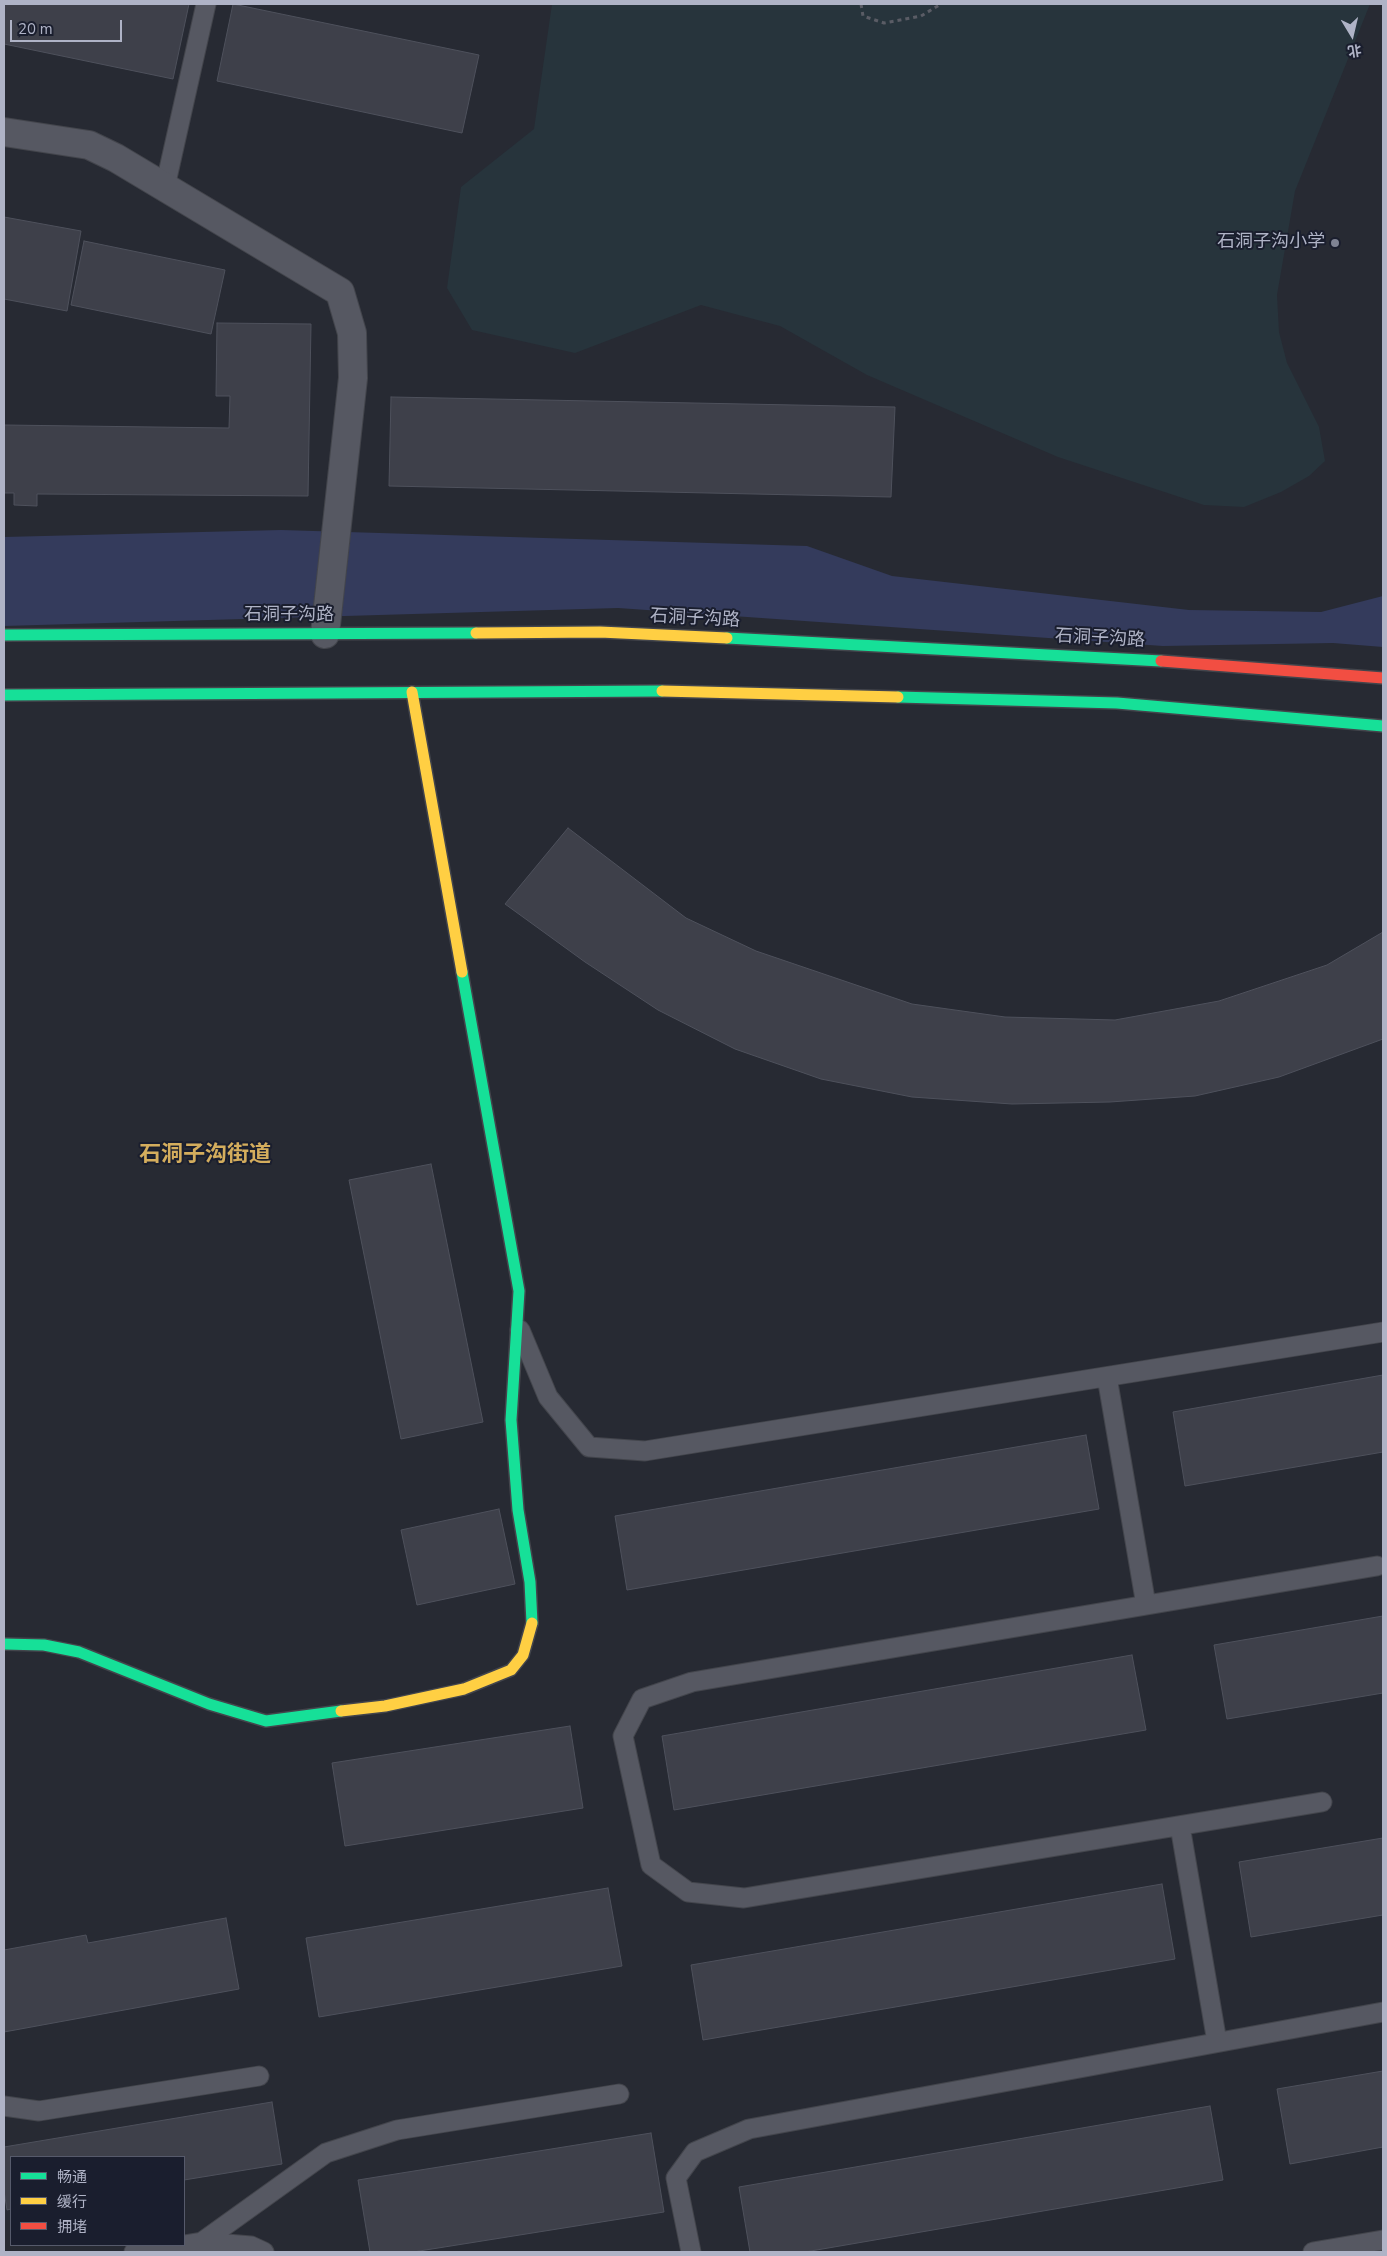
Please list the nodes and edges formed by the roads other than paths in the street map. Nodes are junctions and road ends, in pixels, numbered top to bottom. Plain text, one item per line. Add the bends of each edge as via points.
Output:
1 (206, 4) edge
2 (4, 132) edge
3 (165, 187) junction
4 (326, 628) junction
5 (4, 635) edge
6 (1383, 678) edge
7 (412, 692) junction
8 (4, 695) edge
9 (1383, 726) edge
10 (517, 1324) junction
11 (1383, 1332) edge
12 (1107, 1377) junction
13 (1377, 1566) dead end
14 (1146, 1605) junction
15 (4, 1644) edge
16 (1322, 1802) dead end
17 (1180, 1826) junction
18 (1383, 2012) edge
19 (1217, 2042) junction
20 (259, 2076) dead end
21 (619, 2094) dead end
22 (4, 2106) edge
23 (1383, 2240) edge
24 (202, 2242) junction
25 (185, 2245) edge
26 (177, 2246) edge
27 (134, 2252) edge
28 (264, 2252) edge
29 (692, 2252) edge
30 (1313, 2252) edge

1 - 3 lane
2 - 3 street via 90,145
3 - 4 street via 340,292 352,333 353,378
4 - 5 main road, 石洞子沟路
4 - 6 main road, 石洞子沟路 via 600,632 1129,658
7 - 8 main road
7 - 9 main road via 616,690 1107,703
7 - 10 main road via 518,1291
10 - 12 lane via 548,1398 589,1447 645,1451
10 - 15 main road via 512,1420 518,1510 534,1619 523,1654 511,1670 464,1689 385,1706 266,1721 210,1704 79,1652 44,1645
11 - 12 lane
12 - 14 lane
13 - 14 lane
14 - 17 lane via 692,1682 642,1699 623,1736 651,1865 688,1892 744,1898
16 - 17 lane
17 - 19 lane
18 - 19 lane
19 - 29 lane via 749,2129 695,2152 676,2178
20 - 22 lane via 39,2111
21 - 24 lane via 397,2130 326,2153
23 - 30 lane
24 - 25 lane
24 - 28 lane via 251,2246
26 - 27 lane

